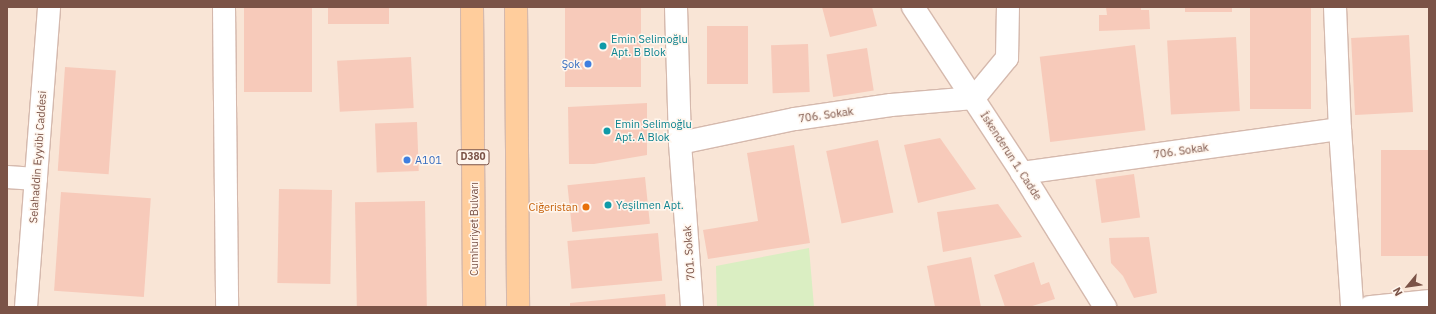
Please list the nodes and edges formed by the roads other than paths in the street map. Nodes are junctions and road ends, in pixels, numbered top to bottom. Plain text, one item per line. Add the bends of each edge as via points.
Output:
1 (49, 7) edge
2 (224, 7) edge
3 (472, 7) edge
4 (516, 7) edge
5 (676, 7) edge
6 (913, 7) edge
7 (1008, 7) edge
8 (1335, 7) edge
9 (974, 98) junction
10 (1340, 129) junction
11 (680, 142) junction
12 (1022, 173) junction
13 (7, 177) edge
14 (36, 179) junction
15 (1429, 301) edge
16 (26, 307) edge
17 (227, 307) edge
18 (474, 307) edge
19 (518, 307) edge
20 (692, 307) edge
21 (1105, 307) edge
22 (1352, 307) edge
23 (1370, 307) edge

1 - 14 street, Selahaddin Eyyübi Caddesi
2 - 17 street
3 - 18 main road, Cumhuriyet Bulvarı / D380
4 - 19 main road
5 - 11 street, 701. Sokak
6 - 9 street, İskenderun 1. Cadde
7 - 9 street via 1007,58
8 - 10 street
9 - 11 street, 706. Sokak via 891,105 795,119
9 - 12 street, İskenderun 1. Cadde
10 - 12 street, 706. Sokak
10 - 22 street
11 - 20 street, 701. Sokak
12 - 21 street, İskenderun 1. Cadde
13 - 14 street
14 - 16 street, Selahaddin Eyyübi Caddesi
15 - 23 street

